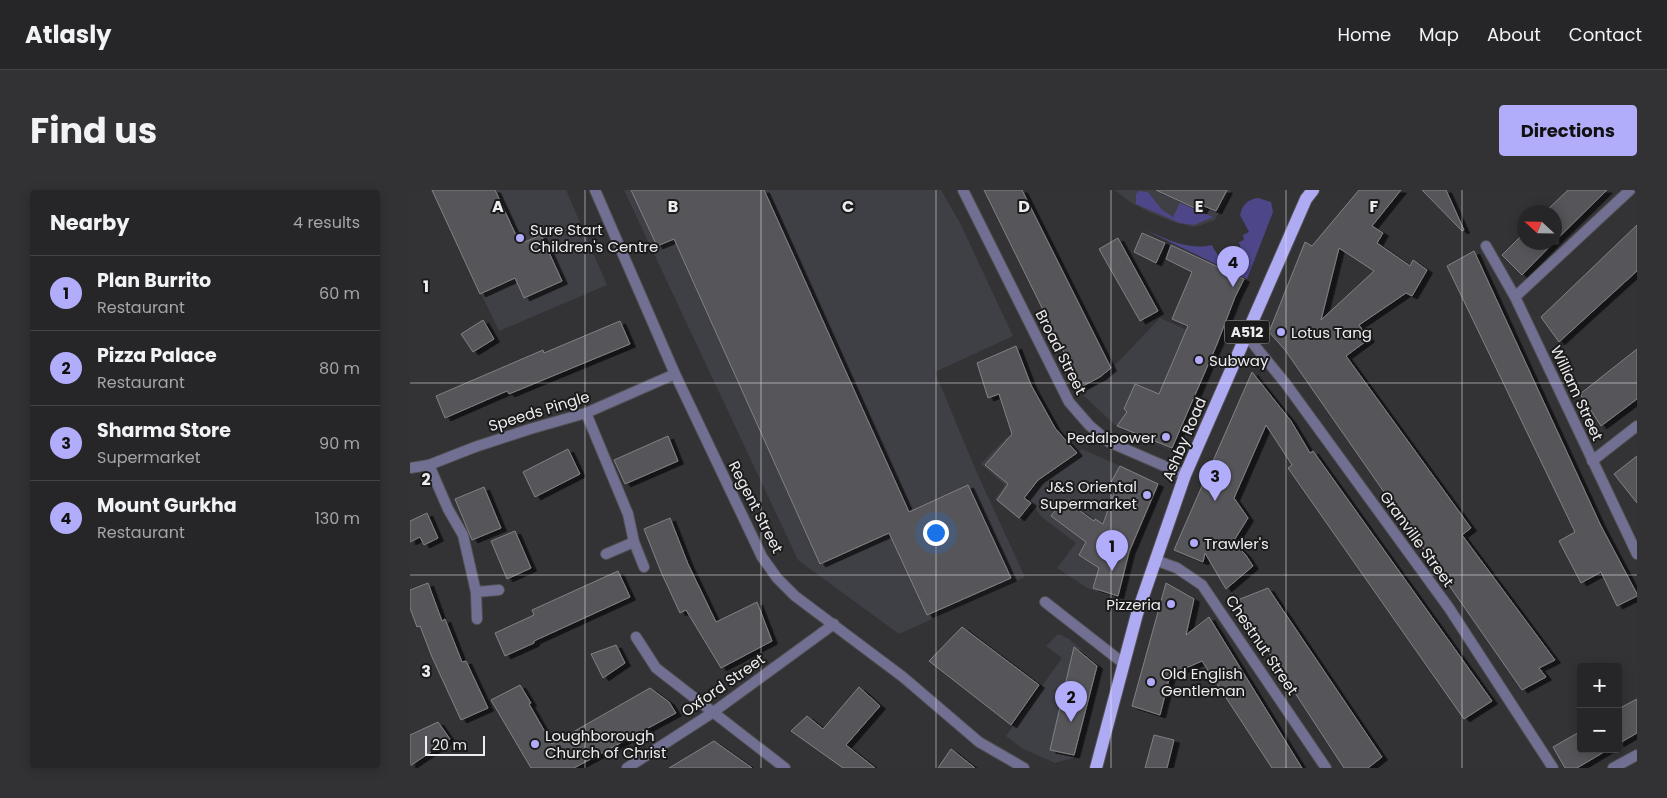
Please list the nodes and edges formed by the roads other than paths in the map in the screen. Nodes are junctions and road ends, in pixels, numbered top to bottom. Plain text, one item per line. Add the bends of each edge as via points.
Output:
1 (595, 190) edge
2 (963, 190) edge
3 (1313, 190) edge
4 (1630, 190) edge
5 (1486, 246) dead end
6 (1515, 296) junction
7 (1246, 335) junction
8 (675, 374) junction
9 (586, 413) junction
10 (1637, 426) edge
11 (1592, 461) junction
12 (430, 465) junction
13 (410, 468) edge
14 (1185, 475) junction
15 (634, 542) junction
16 (606, 554) dead end
17 (1637, 554) edge
18 (1154, 560) junction
19 (644, 567) dead end
20 (499, 590) dead end
21 (476, 592) junction
22 (1045, 602) dead end
23 (477, 619) dead end
24 (834, 624) junction
25 (636, 637) dead end
26 (1123, 663) junction
27 (712, 713) junction
28 (1637, 755) edge
29 (627, 768) edge
30 (786, 768) edge
31 (1024, 768) edge
32 (1096, 768) edge
33 (1326, 768) edge
34 (1553, 768) edge
35 (1613, 768) edge

1 - 8 street, Regent Street
2 - 14 street, Broad Street via 1068,402 1109,442
3 - 7 main road, Ashby Road / A512 via 1306,199
4 - 6 street
5 - 6 street, William Street
6 - 11 street, William Street
7 - 14 main road, Ashby Road / A512
7 - 34 street, Granville Street via 1286,384 1449,608
8 - 9 street, Speeds Pingle
8 - 24 street, Regent Street via 762,557 795,596
9 - 12 street, Speeds Pingle via 502,438
9 - 15 street via 628,514
10 - 11 street
11 - 17 street, William Street
12 - 13 street, Speeds Pingle
12 - 21 street via 448,509 463,534
14 - 18 main road, Ashby Road / A512
15 - 16 street
15 - 19 street
18 - 26 main road, Ashby Road / A512
18 - 33 street, Chestnut Street via 1177,568 1202,585
20 - 21 street
21 - 23 street
22 - 26 street
24 - 27 street, Oxford Street
24 - 31 street, Regent Street via 979,742
25 - 27 street via 656,668
26 - 32 main road, Ashby Road / A512
27 - 29 street, Oxford Street
27 - 30 street
28 - 35 street

